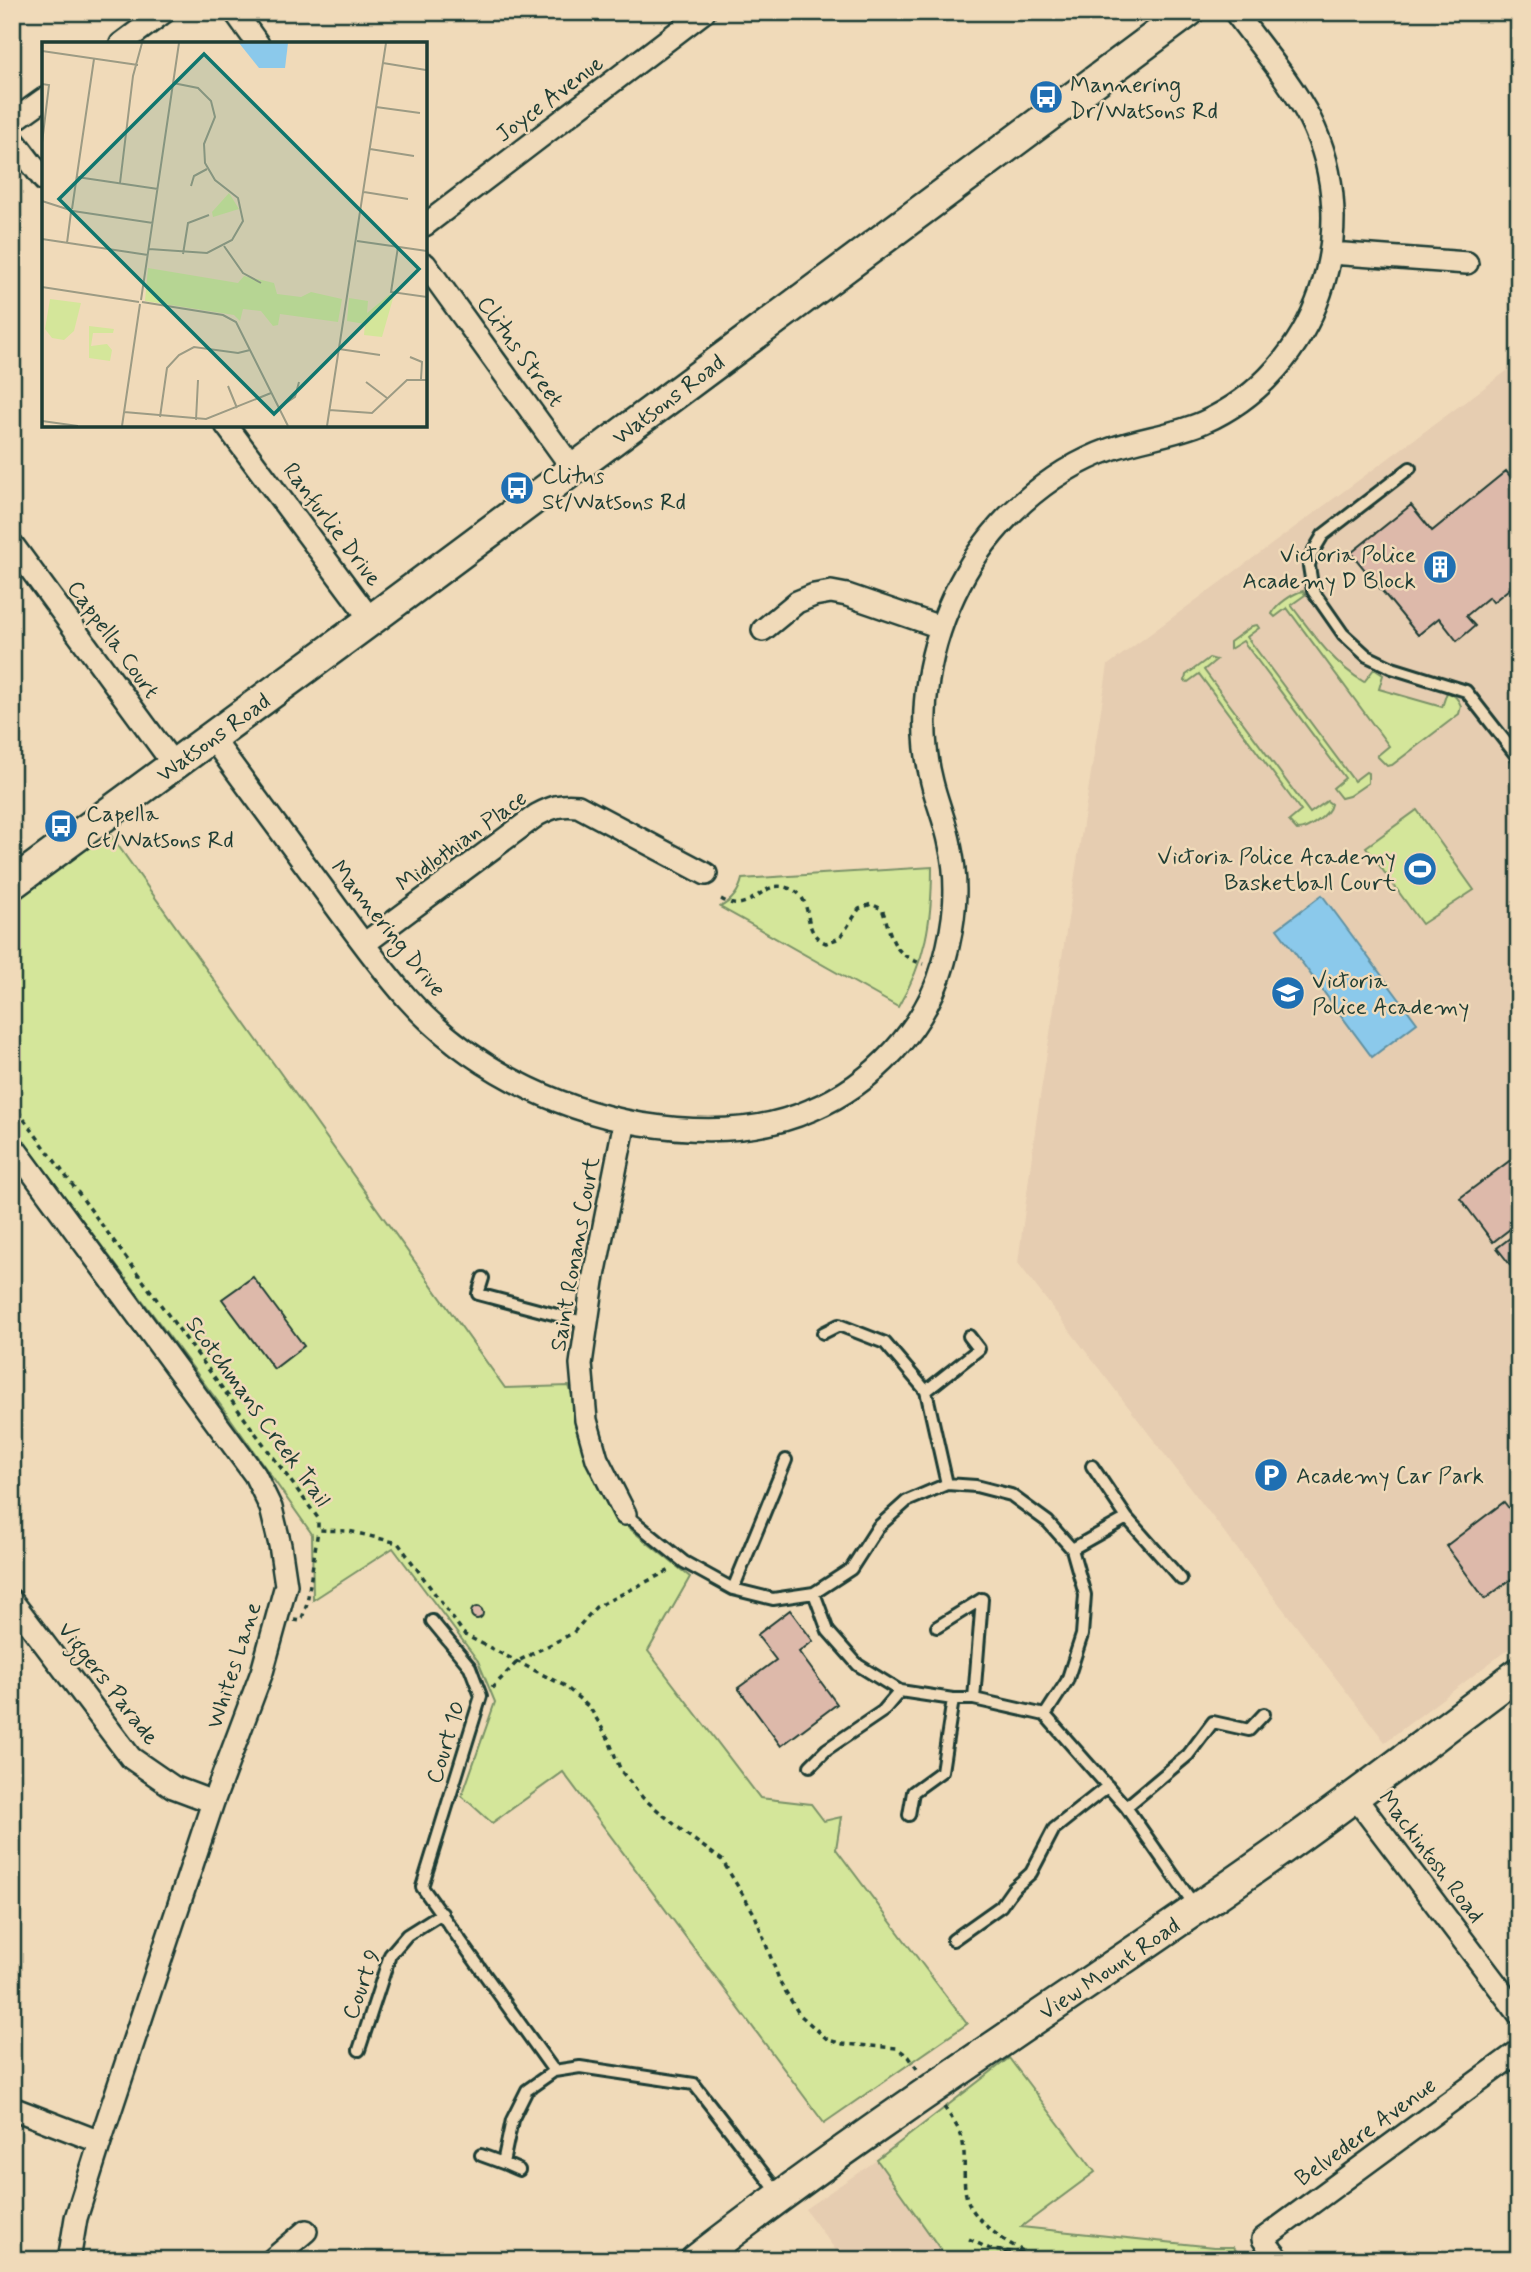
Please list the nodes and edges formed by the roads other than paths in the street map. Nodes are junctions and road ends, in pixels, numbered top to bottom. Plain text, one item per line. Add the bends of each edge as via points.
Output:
1 (164, 12) edge
2 (234, 12) edge
3 (704, 12) edge
4 (1188, 12) edge
5 (1235, 12) edge
6 (124, 42) edge
7 (256, 42) edge
8 (42, 101) edge
9 (13, 128) edge
10 (42, 177) edge
11 (427, 223) edge
12 (1331, 253) junction
13 (1467, 263) dead end
14 (427, 267) edge
15 (227, 427) edge
16 (1410, 468) dead end
17 (573, 469) junction
18 (12, 544) edge
19 (371, 620) junction
20 (940, 626) junction
21 (763, 630) dead end
22 (212, 738) junction
23 (1519, 759) edge
24 (174, 765) junction
25 (706, 874) dead end
26 (12, 884) edge
27 (364, 944) junction
28 (625, 1121) junction
29 (12, 1145) edge
30 (483, 1278) dead end
31 (587, 1323) junction
32 (823, 1334) dead end
33 (969, 1336) dead end
34 (926, 1391) junction
35 (786, 1460) dead end
36 (1092, 1466) dead end
37 (947, 1484) junction
38 (625, 1514) joint
39 (1127, 1518) junction
40 (1072, 1549) junction
41 (1181, 1579) dead end
42 (733, 1589) junction
43 (814, 1593) junction
44 (12, 1601) edge
45 (432, 1620) dead end
46 (937, 1627) dead end
47 (1519, 1672) edge
48 (900, 1691) junction
49 (953, 1699) junction
50 (974, 1699) junction
51 (1264, 1714) dead end
52 (1045, 1715) junction
53 (810, 1766) dead end
54 (1108, 1786) junction
55 (1354, 1796) junction
56 (213, 1802) junction
57 (1126, 1807) junction
58 (909, 1815) dead end
59 (1197, 1908) junction
60 (442, 1913) junction
61 (953, 1940) dead end
62 (1519, 2014) edge
63 (359, 2050) dead end
64 (1519, 2051) edge
65 (554, 2071) junction
66 (12, 2108) edge
67 (100, 2142) junction
68 (481, 2155) dead end
69 (503, 2163) junction
70 (519, 2170) dead end
71 (780, 2195) junction
72 (306, 2231) dead end
73 (69, 2260) edge
74 (272, 2260) edge
75 (696, 2260) edge
76 (1279, 2260) edge

1 - 6 street
2 - 7 street
3 - 11 street, Joyce Avenue
4 - 17 street, Watsons Road
5 - 12 street, Mannering Drive via 1298,99 1322,150 1333,203
8 - 9 street
9 - 10 street
12 - 13 street
12 - 20 street, Mannering Drive via 1313,314 1297,342 1254,391 1207,421 1096,455 1030,496 976,557
14 - 17 street, Clitus Street
15 - 19 street, Ranfurlie Drive
16 - 23 lane via 1322,535 1309,566 1313,591 1343,634 1367,656 1466,691
17 - 19 street, Watsons Road
18 - 24 street, Cappella Court
19 - 22 street, Watsons Road
20 - 21 street via 831,592 797,602
20 - 28 street, Mannering Drive via 926,694 927,754 950,841 956,903 942,970 913,1028 876,1070 854,1087 797,1116 737,1129 700,1130
22 - 24 street, Watsons Road
22 - 27 street, Mannering Drive
24 - 26 street, Watsons Road
25 - 27 street, Midlothian Place via 578,806 553,806
27 - 28 street, Mannering Drive via 410,1001 461,1048 540,1093
28 - 31 street, Saint Ronans Court
29 - 56 street, Whites Lane via 255,1475 271,1508 286,1585 262,1672
30 - 31 lane via 478,1294
31 - 38 street, Saint Ronans Court via 581,1364 586,1420 597,1459
32 - 34 lane via 839,1325 885,1343
33 - 34 lane via 979,1349
34 - 37 lane
35 - 42 lane
36 - 39 lane
37 - 40 lane via 1011,1495 1048,1522
37 - 43 lane via 908,1501 878,1527 851,1569
38 - 42 lane via 684,1562
39 - 40 lane
39 - 41 lane
40 - 52 lane via 1085,1595 1082,1635 1067,1681
42 - 43 lane via 773,1599
43 - 48 lane via 828,1631 850,1657
44 - 56 street, Viggers Parade via 131,1758 173,1787
45 - 60 lane, Court 10 via 470,1667 481,1696 422,1887
46 - 50 lane via 982,1600
47 - 55 street, View Mount Road
48 - 49 lane
48 - 53 lane via 883,1711
49 - 50 lane
49 - 58 lane via 942,1771 914,1792
50 - 52 lane
51 - 57 lane via 1248,1730 1213,1722 1188,1755
52 - 54 lane
54 - 57 lane
54 - 61 lane via 1054,1829 1031,1873 1001,1906
55 - 59 street, View Mount Road
55 - 62 street, Mackintosh Road
56 - 67 street, Whites Lane
57 - 59 lane
59 - 71 street, View Mount Road
60 - 63 lane, Court 9 via 407,1935 390,1955
60 - 65 lane
64 - 76 street, Belvedere Avenue via 1263,2239
65 - 69 lane via 527,2090 512,2120
65 - 71 lane via 580,2067 694,2084
66 - 67 street
67 - 73 street, Whites Lane via 76,2218
68 - 69 lane
69 - 70 lane
71 - 75 street, View Mount Road
72 - 74 street

